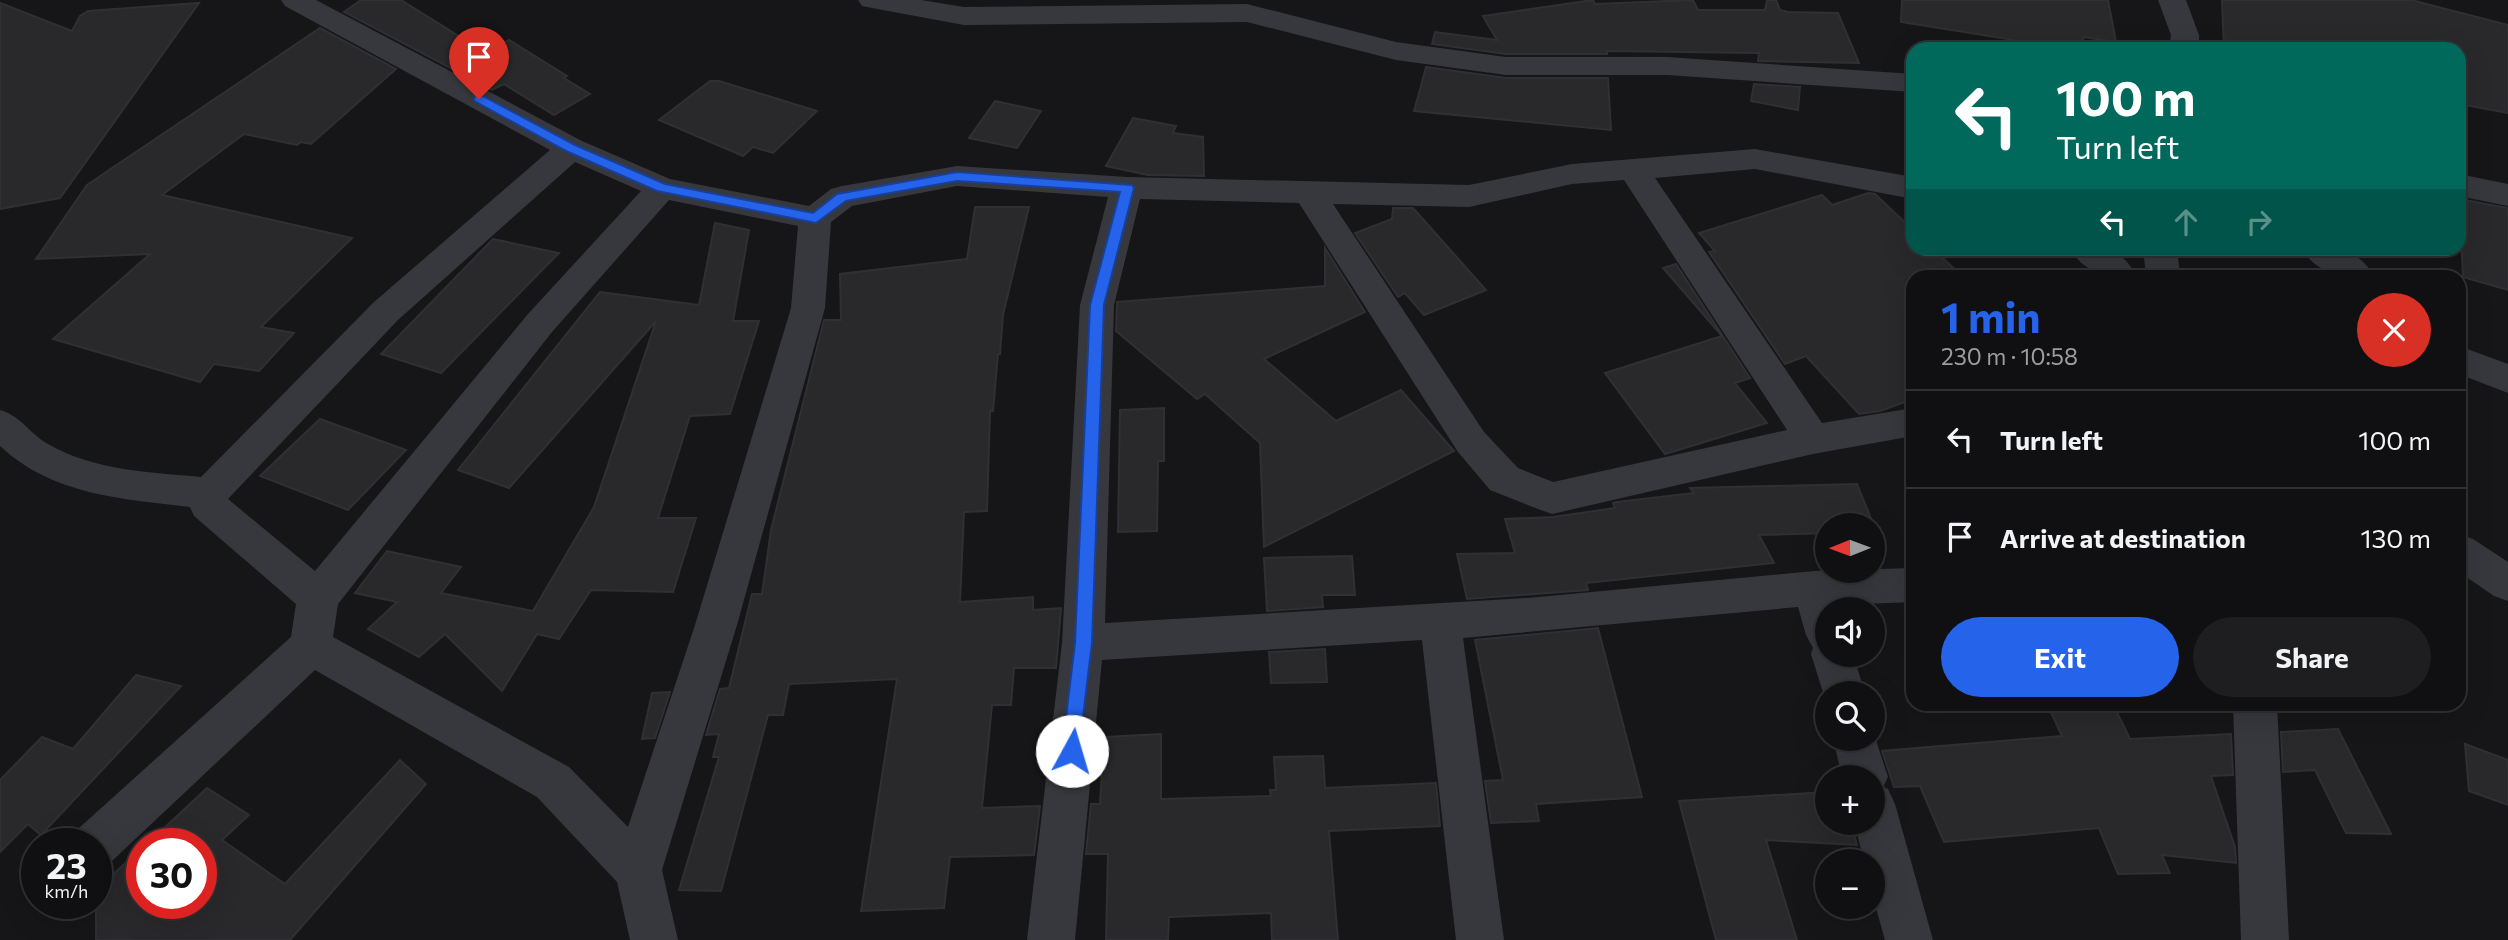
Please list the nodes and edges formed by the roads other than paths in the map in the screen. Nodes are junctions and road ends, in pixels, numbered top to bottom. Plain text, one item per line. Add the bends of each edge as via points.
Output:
1 (295, 0) edge
2 (872, 0) edge
3 (2172, 0) edge
4 (2184, 42) edge
5 (1906, 83) edge
6 (571, 148) junction
7 (1633, 170) junction
8 (1906, 187) edge
9 (2466, 187) edge
10 (662, 188) junction
11 (1127, 188) junction
12 (1309, 193) junction
13 (2508, 195) edge
14 (816, 218) junction
15 (2098, 256) edge
16 (2329, 256) edge
17 (2115, 270) edge
18 (2349, 270) edge
19 (2466, 362) edge
20 (2508, 379) edge
21 (1906, 423) edge
22 (0, 424) edge
23 (1813, 439) junction
24 (209, 494) junction
25 (2466, 556) edge
26 (2508, 584) edge
27 (1906, 585) edge
28 (1814, 588) junction
29 (1816, 597) edge
30 (318, 598) junction
31 (1440, 620) junction
32 (1083, 643) junction
33 (311, 646) junction
34 (2255, 711) edge
35 (112, 829) edge
36 (1880, 835) edge
37 (638, 870) junction
38 (654, 940) edge
39 (1051, 940) edge
40 (1480, 940) edge
41 (1909, 940) edge
42 (2265, 940) edge

1 - 6 street
2 - 5 street via 964,16 1247,13 1396,51 1506,66 1667,66
3 - 4 street
6 - 10 street
6 - 24 street via 386,311
7 - 8 street via 1755,159
7 - 12 street via 1572,174 1469,196
7 - 23 street
9 - 13 street
10 - 14 street
10 - 30 street via 540,323
11 - 12 street
11 - 14 street via 957,176 842,197
11 - 32 street via 1097,305
12 - 23 street via 1471,442 1504,479 1552,498
14 - 37 street via 808,307 716,625
15 - 17 street
16 - 18 street
19 - 20 street
21 - 23 street
22 - 24 street via 33,453 97,481
24 - 30 street via 208,505
25 - 26 street
27 - 28 street
28 - 29 street
28 - 31 street via 1528,616
30 - 33 street
31 - 32 street
31 - 40 street
32 - 39 street
33 - 35 street
33 - 37 street via 553,782
34 - 42 street
36 - 41 street
37 - 38 street

